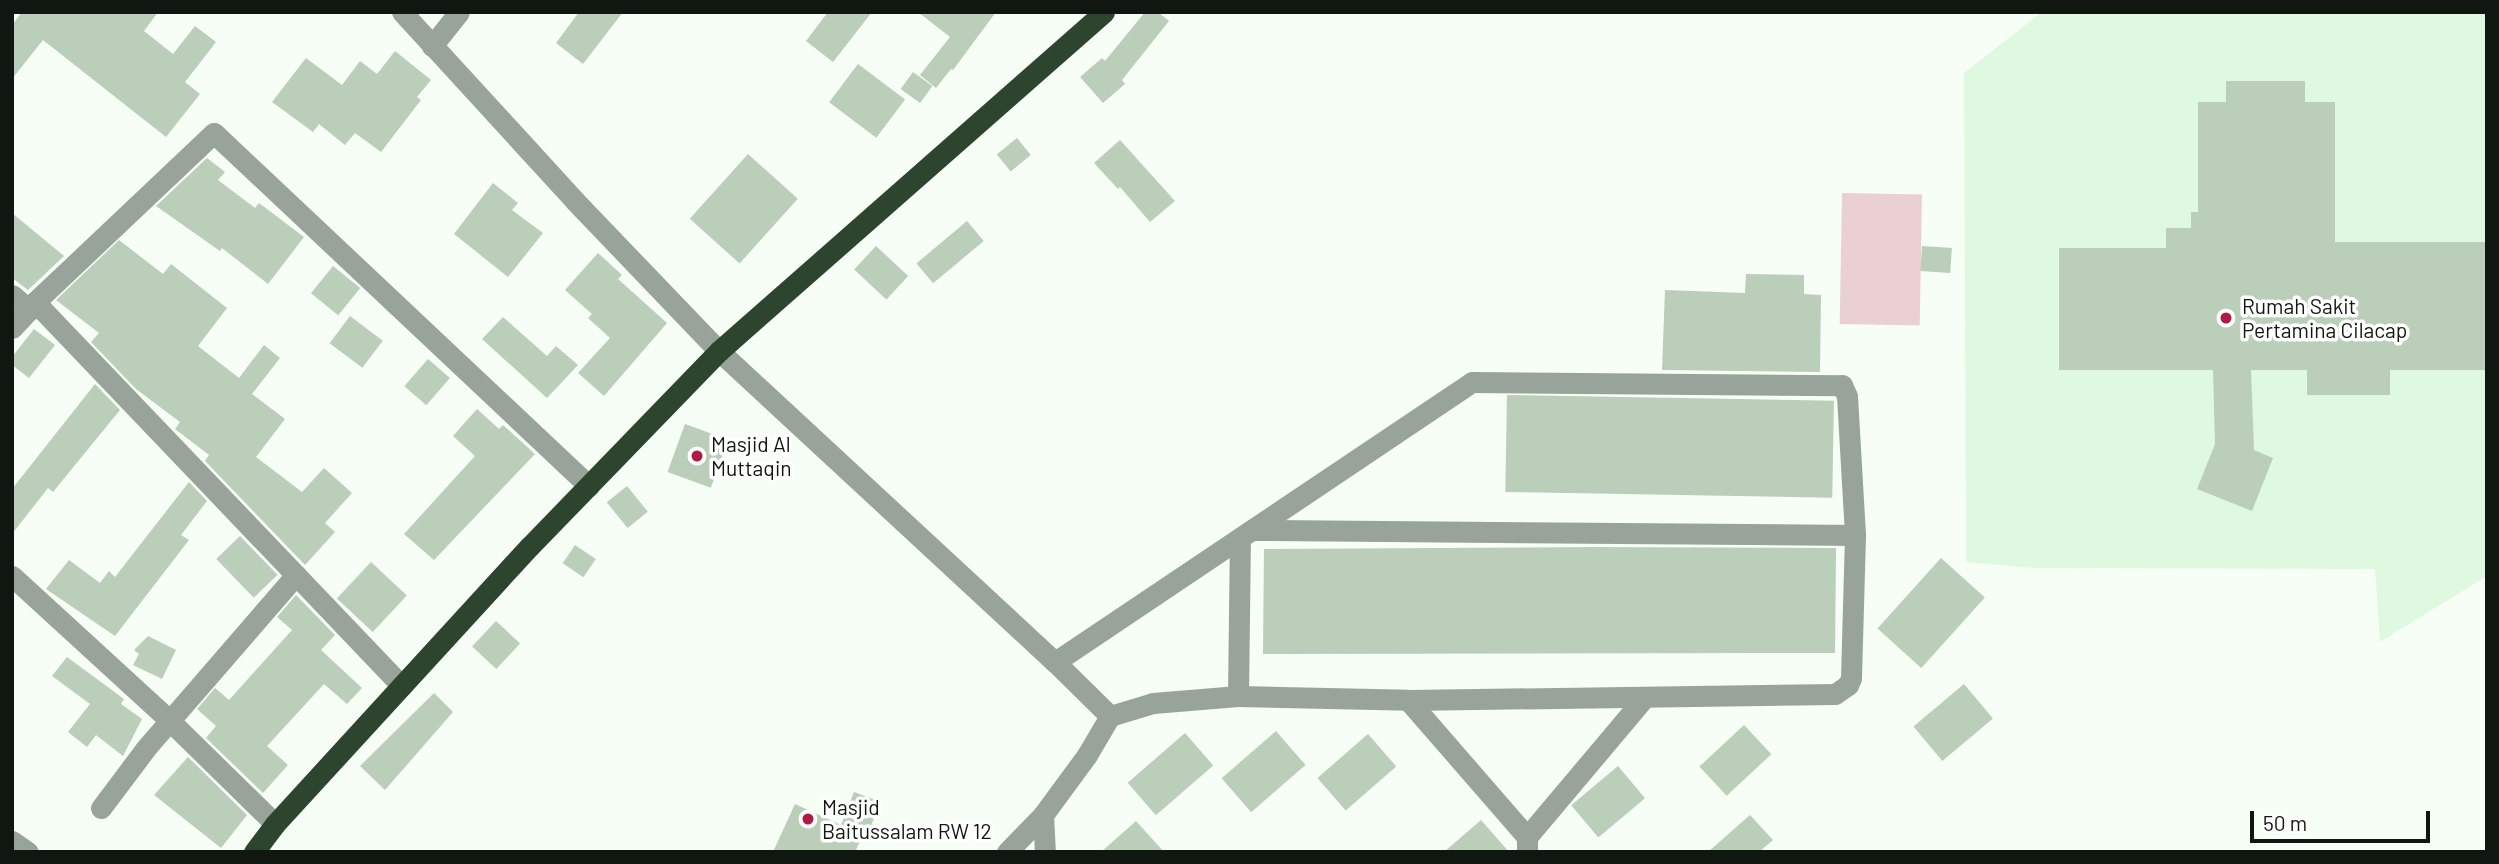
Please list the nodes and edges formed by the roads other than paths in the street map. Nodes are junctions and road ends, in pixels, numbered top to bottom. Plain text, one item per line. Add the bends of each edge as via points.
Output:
1 (402, 12) edge
2 (459, 12) edge
3 (1104, 12) edge
4 (432, 46) junction
5 (12, 295) edge
6 (32, 306) junction
7 (12, 328) edge
8 (719, 351) junction
9 (589, 486) junction
10 (1246, 534) junction
11 (1855, 535) junction
12 (296, 575) junction
13 (12, 576) edge
14 (1055, 662) junction
15 (402, 687) junction
16 (1238, 696) junction
17 (1645, 697) junction
18 (1408, 700) junction
19 (1110, 716) junction
20 (170, 721) junction
21 (101, 808) dead end
22 (1043, 816) junction
23 (275, 824) junction
24 (12, 841) edge
25 (1527, 844) edge
26 (28, 852) edge
27 (254, 852) edge
28 (1007, 852) edge
29 (1045, 852) edge

1 - 4 street
2 - 4 street
3 - 8 highway
4 - 8 street
5 - 6 street
6 - 7 street
6 - 9 street via 214,133
6 - 12 street
8 - 9 highway
8 - 14 street
9 - 15 highway
10 - 11 street
10 - 11 street via 1472,382 1842,385 1847,396
10 - 14 street
10 - 16 street
11 - 17 street via 1851,678 1842,691
12 - 15 street
12 - 20 street
13 - 20 street
14 - 19 street
15 - 23 highway
16 - 18 street
16 - 19 street via 1153,703
17 - 18 street
17 - 25 street
18 - 25 street
19 - 22 street
20 - 21 street
20 - 23 street
22 - 28 street
22 - 29 street
23 - 27 highway
24 - 26 street

